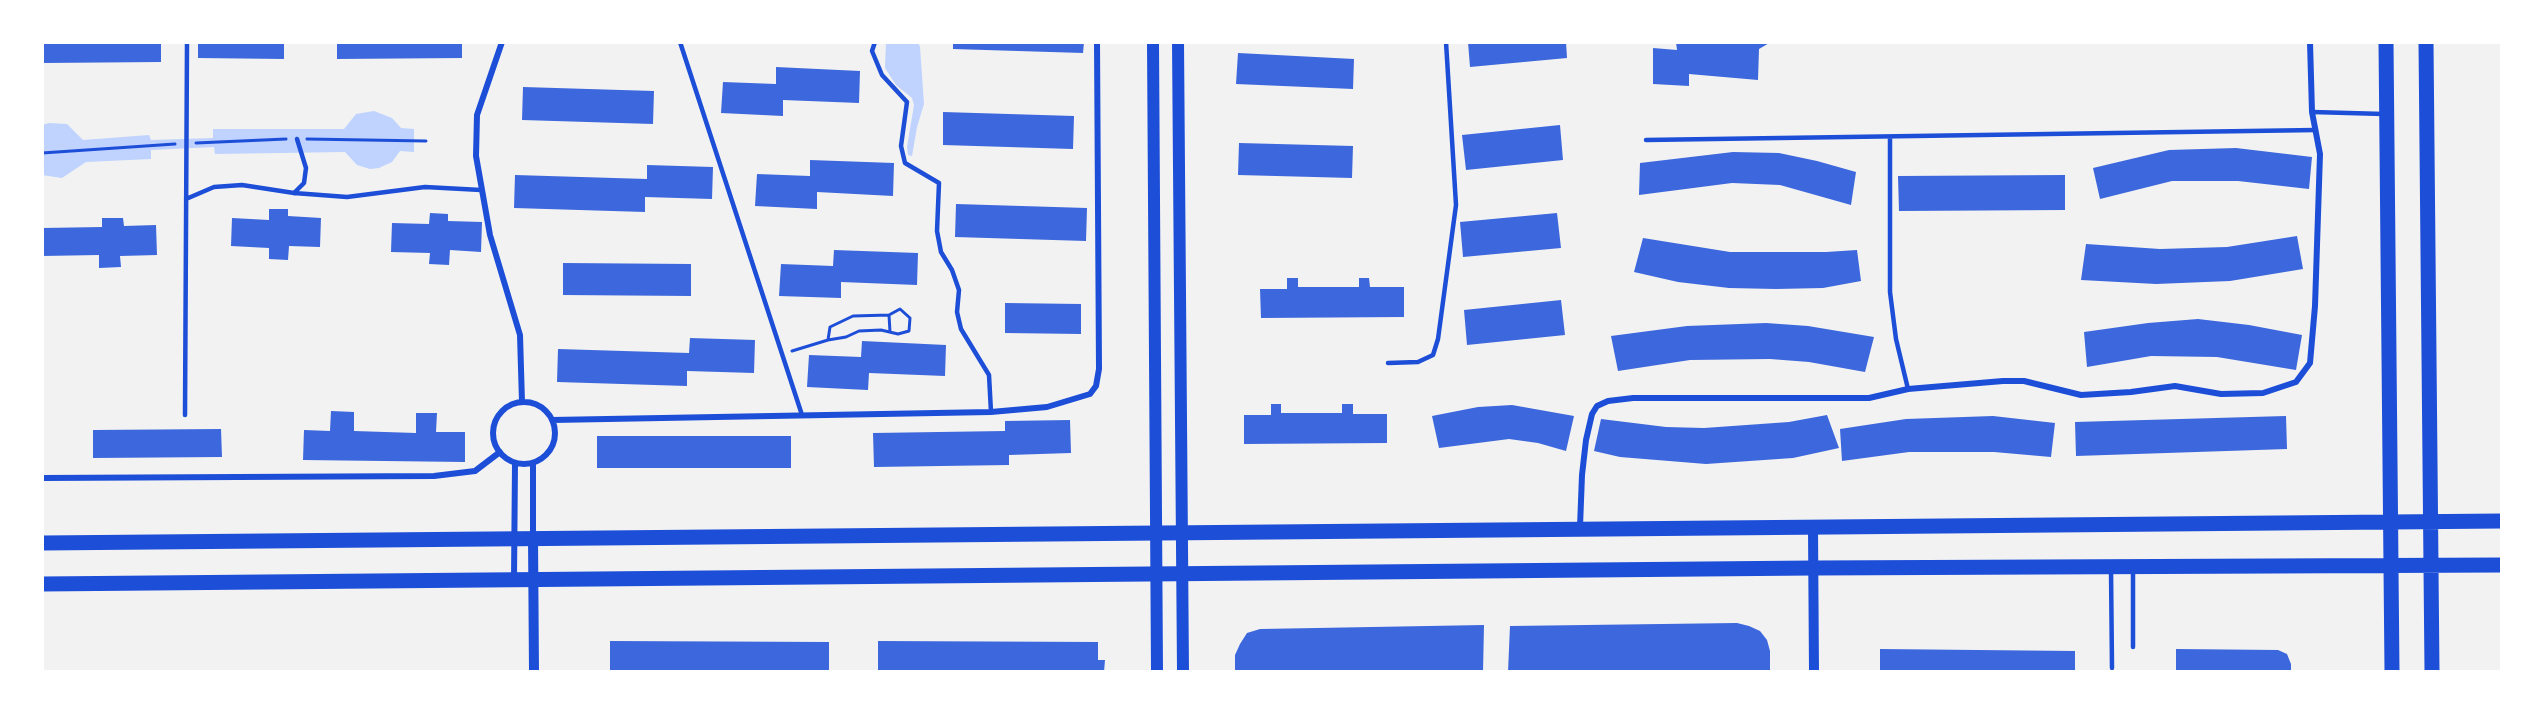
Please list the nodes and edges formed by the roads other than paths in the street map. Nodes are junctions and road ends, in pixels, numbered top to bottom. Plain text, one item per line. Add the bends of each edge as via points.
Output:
1 (187, 42) edge
2 (502, 42) edge
3 (680, 42) edge
4 (875, 42) edge
5 (1097, 42) edge
6 (1153, 42) edge
7 (1178, 42) edge
8 (1446, 42) edge
9 (2310, 42) edge
10 (2386, 42) edge
11 (2426, 42) edge
12 (2312, 112) junction
13 (2387, 114) junction
14 (2316, 130) junction
15 (1890, 138) junction
16 (297, 139) road end
17 (1646, 140) dead end
18 (481, 190) junction
19 (294, 193) junction
20 (186, 199) junction
21 (1388, 363) dead end
22 (1908, 389) junction
23 (522, 402) junction
24 (991, 412) junction
25 (185, 415) dead end
26 (802, 415) junction
27 (552, 420) junction
28 (500, 452) junction
29 (515, 462) junction
30 (533, 462) junction
31 (42, 478) edge
32 (2502, 521) edge
33 (2390, 522) junction
34 (2430, 522) junction
35 (1813, 529) junction
36 (1580, 530) junction
37 (1155, 533) junction
38 (1181, 533) junction
39 (515, 538) junction
40 (533, 538) junction
41 (42, 543) edge
42 (2502, 565) edge
43 (2391, 566) junction
44 (2430, 566) junction
45 (2111, 567) junction
46 (2133, 567) junction
47 (1813, 568) junction
48 (1156, 575) junction
49 (1182, 575) junction
50 (534, 579) junction
51 (514, 580) junction
52 (42, 584) edge
53 (2133, 647) dead end
54 (2112, 668) dead end
55 (534, 672) edge
56 (1157, 672) edge
57 (1183, 672) edge
58 (1814, 672) edge
59 (2392, 672) edge
60 (2432, 672) edge

1 - 20 lane
2 - 18 street via 475,127
3 - 26 lane
4 - 24 lane via 872,51 882,75 907,102 901,147 905,163 939,183 937,231 941,252 959,290 957,312 961,328 989,375
5 - 24 street via 1096,386 1090,394 1065,403
6 - 37 main road
7 - 38 main road
8 - 21 lane via 1456,205 1438,339 1433,355 1418,362
9 - 12 street
10 - 13 main road
11 - 34 main road
12 - 13 lane
12 - 14 street
13 - 33 main road
14 - 15 lane
14 - 22 street via 2319,154 2315,306 2310,363 2296,382 2263,393 2221,394 2175,386 2081,395 2024,381
15 - 17 lane
15 - 22 lane via 1890,292
16 - 19 lane via 306,168 304,183
18 - 19 lane via 424,187 347,197
18 - 23 street via 520,335
19 - 20 lane via 242,185 214,187
20 - 25 lane
22 - 36 street via 1869,398 1633,398 1602,403 1592,414 1586,440
23 - 27 street via 537,404
23 - 28 street via 506,407 495,420 493,437
24 - 26 street
26 - 27 street
27 - 30 street via 552,446
28 - 29 street
28 - 31 street via 475,471 434,476
29 - 30 street
29 - 39 street
30 - 40 street
32 - 34 main road
33 - 34 main road
33 - 35 main road
33 - 43 main road
34 - 44 main road
35 - 36 main road
35 - 47 street
36 - 38 main road
37 - 38 main road
37 - 40 main road
37 - 48 main road
38 - 49 main road
39 - 40 main road
39 - 41 main road
39 - 51 street
40 - 50 street
42 - 44 main road
43 - 44 main road
43 - 46 main road
43 - 59 main road
44 - 60 main road
45 - 46 main road
45 - 47 main road
45 - 54 lane
46 - 53 lane
47 - 49 main road
47 - 58 street
48 - 49 main road
48 - 50 main road
48 - 56 main road
49 - 57 main road
50 - 51 main road
50 - 55 street
51 - 52 main road

